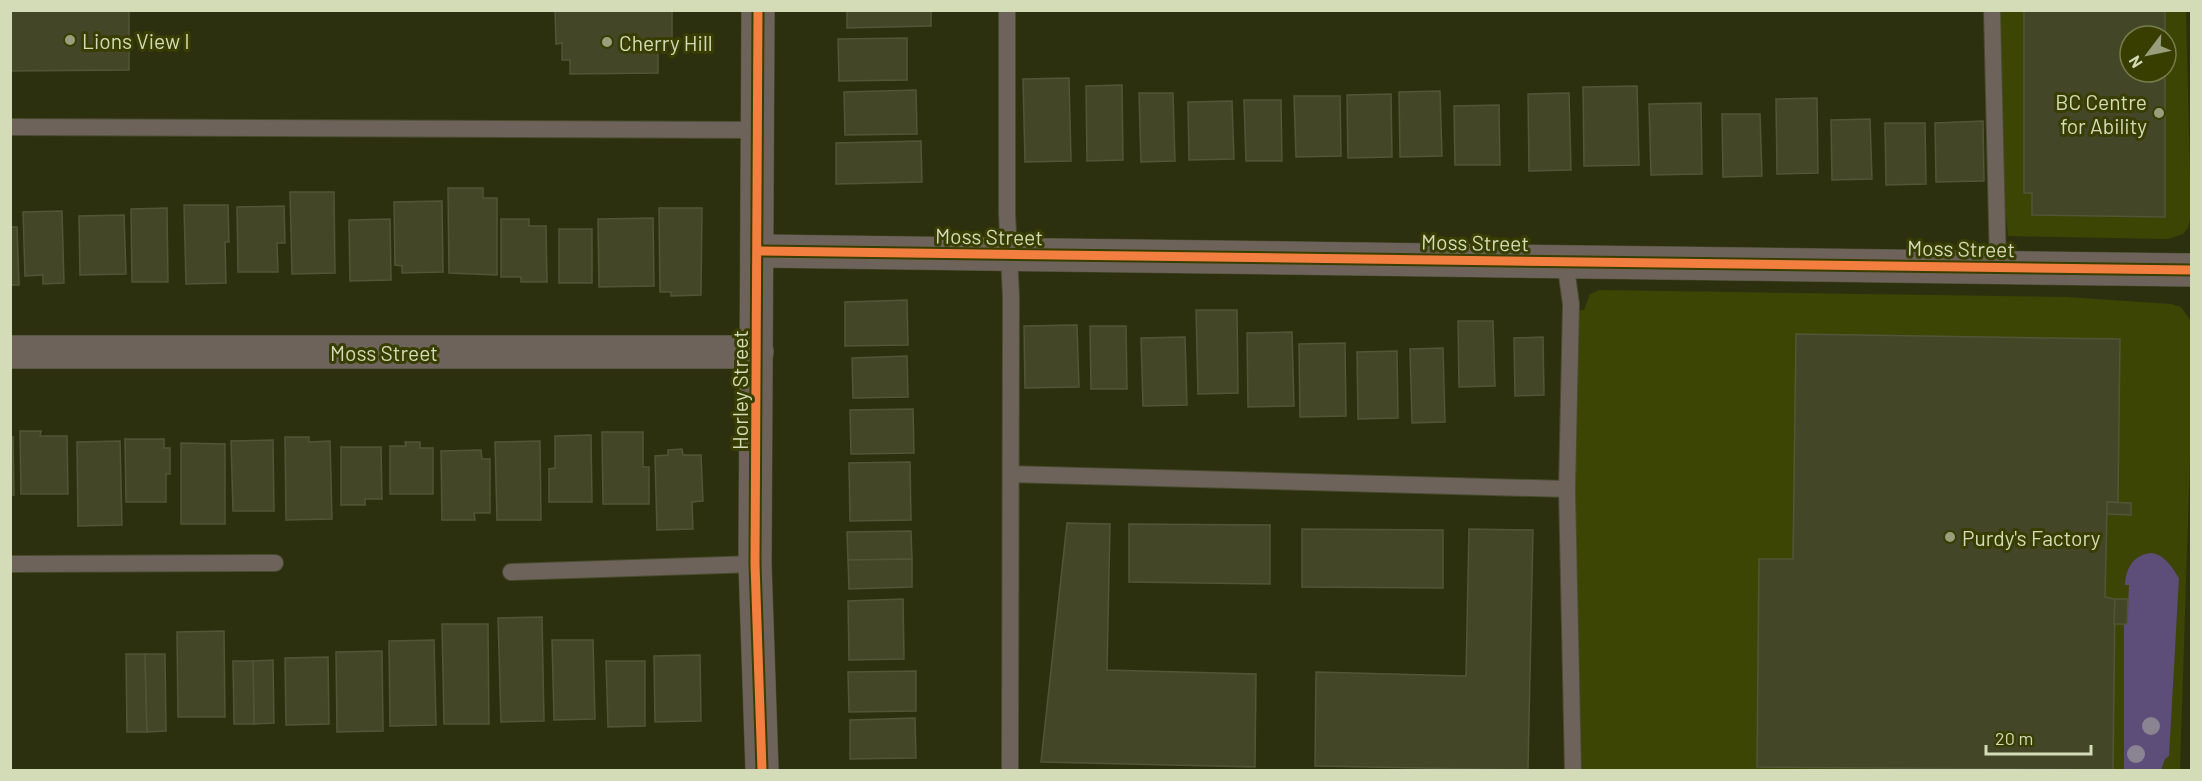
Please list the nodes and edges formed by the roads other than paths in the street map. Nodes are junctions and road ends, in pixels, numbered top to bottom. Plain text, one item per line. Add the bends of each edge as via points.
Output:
1 (759, 10) edge
2 (1007, 10) edge
3 (1992, 10) edge
4 (10, 127) edge
5 (759, 130) junction
6 (758, 251) junction
7 (1009, 255) junction
8 (1565, 261) junction
9 (1998, 267) junction
10 (2192, 270) edge
11 (10, 352) edge
12 (757, 352) junction
13 (1011, 474) junction
14 (1568, 489) junction
15 (275, 563) dead end
16 (10, 564) edge
17 (755, 564) junction
18 (511, 572) dead end
19 (762, 771) edge
20 (1010, 771) edge
21 (1573, 771) edge

1 - 5 street, Horley Street
2 - 7 lane
3 - 9 lane
4 - 5 lane
5 - 6 street, Horley Street
6 - 7 street, Moss Street
6 - 12 street, Horley Street
7 - 8 street, Moss Street
7 - 13 lane
8 - 9 street, Moss Street
8 - 14 lane via 1571,304
9 - 10 street, Moss Street
11 - 12 street, Moss Street
12 - 17 street, Horley Street
13 - 14 lane
13 - 20 lane
14 - 21 lane
15 - 16 lane
17 - 18 lane
17 - 19 street, Horley Street

